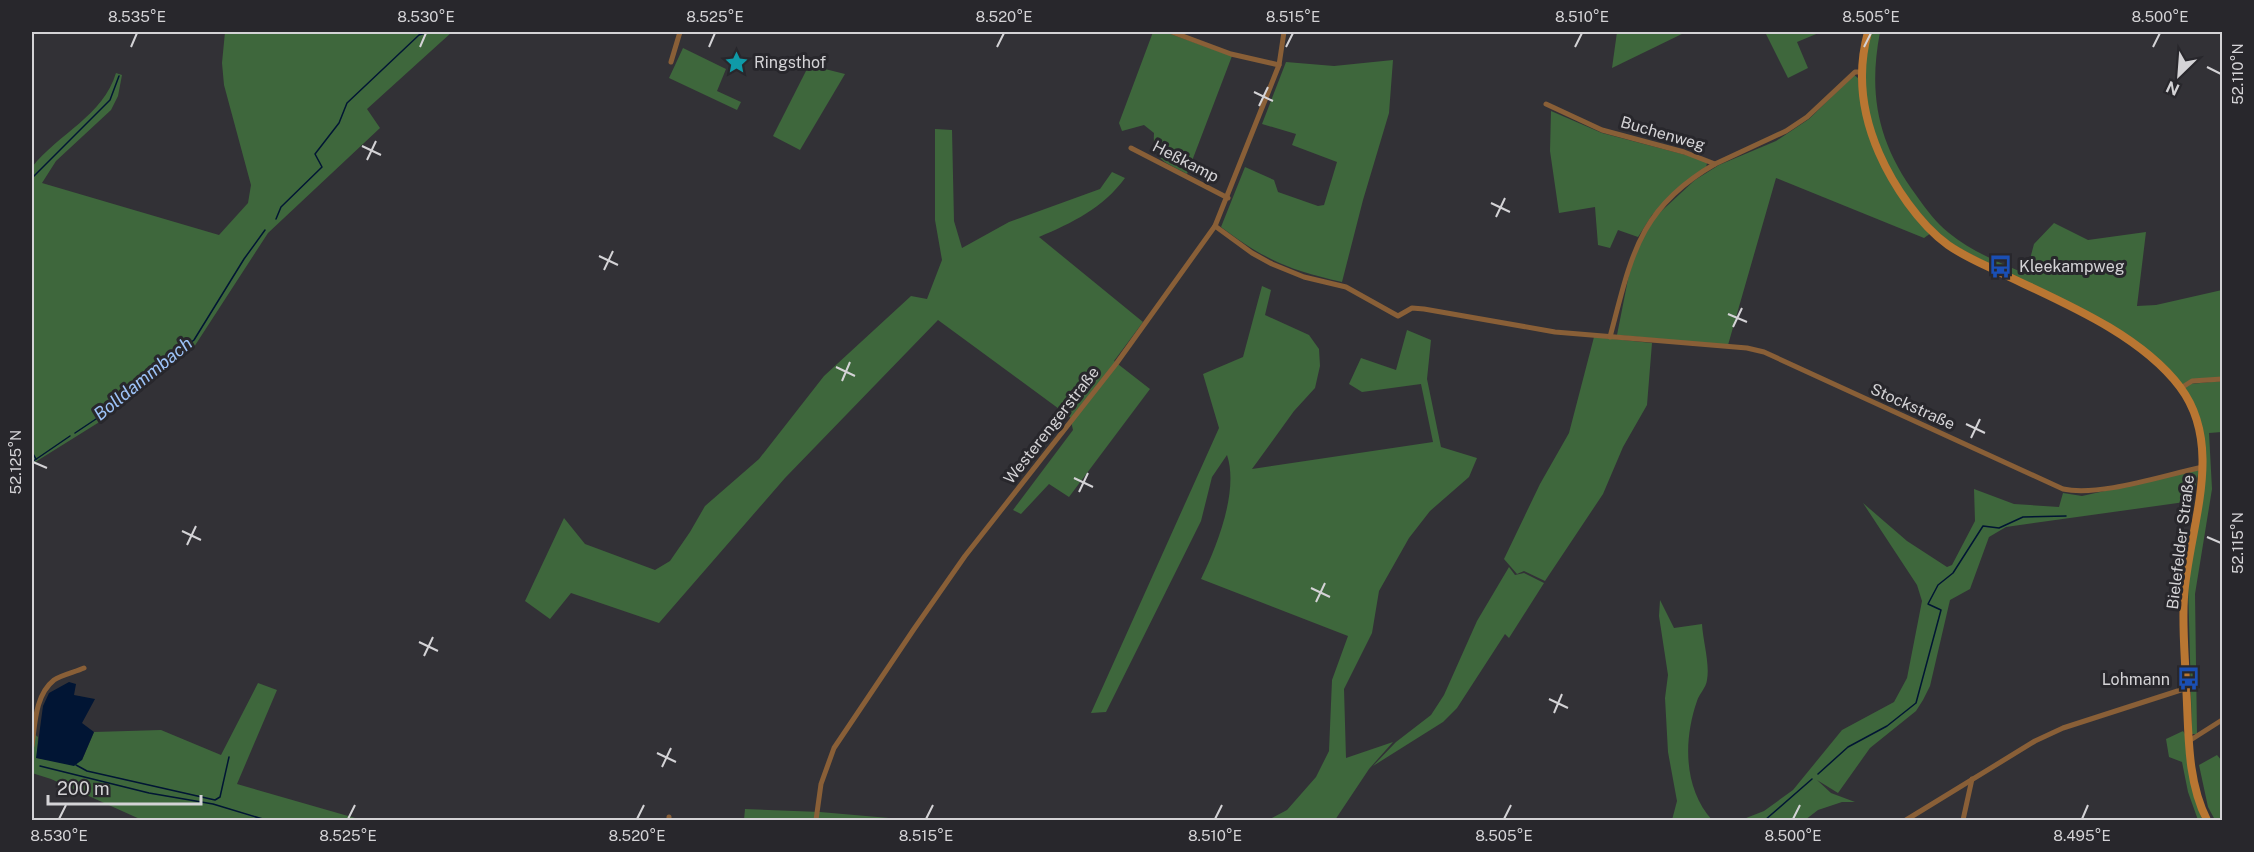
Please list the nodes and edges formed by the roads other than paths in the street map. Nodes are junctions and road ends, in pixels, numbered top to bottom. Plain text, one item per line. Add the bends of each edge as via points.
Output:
1 (680, 32) edge
2 (1172, 32) edge
3 (1284, 32) edge
4 (1868, 32) edge
5 (671, 62) dead end
6 (1279, 65) junction
7 (1861, 72) junction
8 (1546, 104) dead end
9 (1131, 148) dead end
10 (1715, 164) junction
11 (1228, 198) junction
12 (1215, 226) junction
13 (1610, 337) junction
14 (2223, 379) edge
15 (2181, 388) junction
16 (2203, 467) junction
17 (84, 668) dead end
18 (2187, 688) junction
19 (2223, 720) edge
20 (2189, 741) junction
21 (32, 746) edge
22 (1972, 778) junction
23 (816, 820) edge
24 (1906, 820) edge
25 (1963, 820) edge
26 (2207, 820) edge

1 - 5 street
2 - 6 street via 1231,54
3 - 6 street, Westerengerstraße
4 - 7 main road, Bielefelder Straße
6 - 11 street, Westerengerstraße
7 - 10 street, Buchenweg via 1855,72 1807,117 1786,131
7 - 15 main road, Bielefelder Straße via 1868,122 1883,162 1938,237 1962,254 2069,305 2109,329 2153,359
8 - 10 street, Buchenweg via 1602,130
9 - 11 street, Heßkamp
10 - 13 street, Buchenweg via 1693,179 1643,229 1632,254
11 - 12 street, Westerengerstraße
12 - 13 street, Stockstraße via 1272,264 1346,287 1398,315 1412,308 1424,309 1555,332
12 - 23 street, Westerengerstraße via 1116,364 965,556 907,639 834,748 821,784
13 - 16 street, Stockstraße via 1764,352 2063,489 2095,491
14 - 15 street via 2192,381
15 - 16 main road, Bielefelder Straße via 2196,420
16 - 18 main road, Bielefelder Straße via 2184,598
17 - 21 street via 55,679 40,701
18 - 20 main road, Bielefelder Straße
18 - 22 street via 2063,728
19 - 20 street
20 - 26 main road, Bielefelder Straße via 2196,788
22 - 24 street
22 - 25 street

